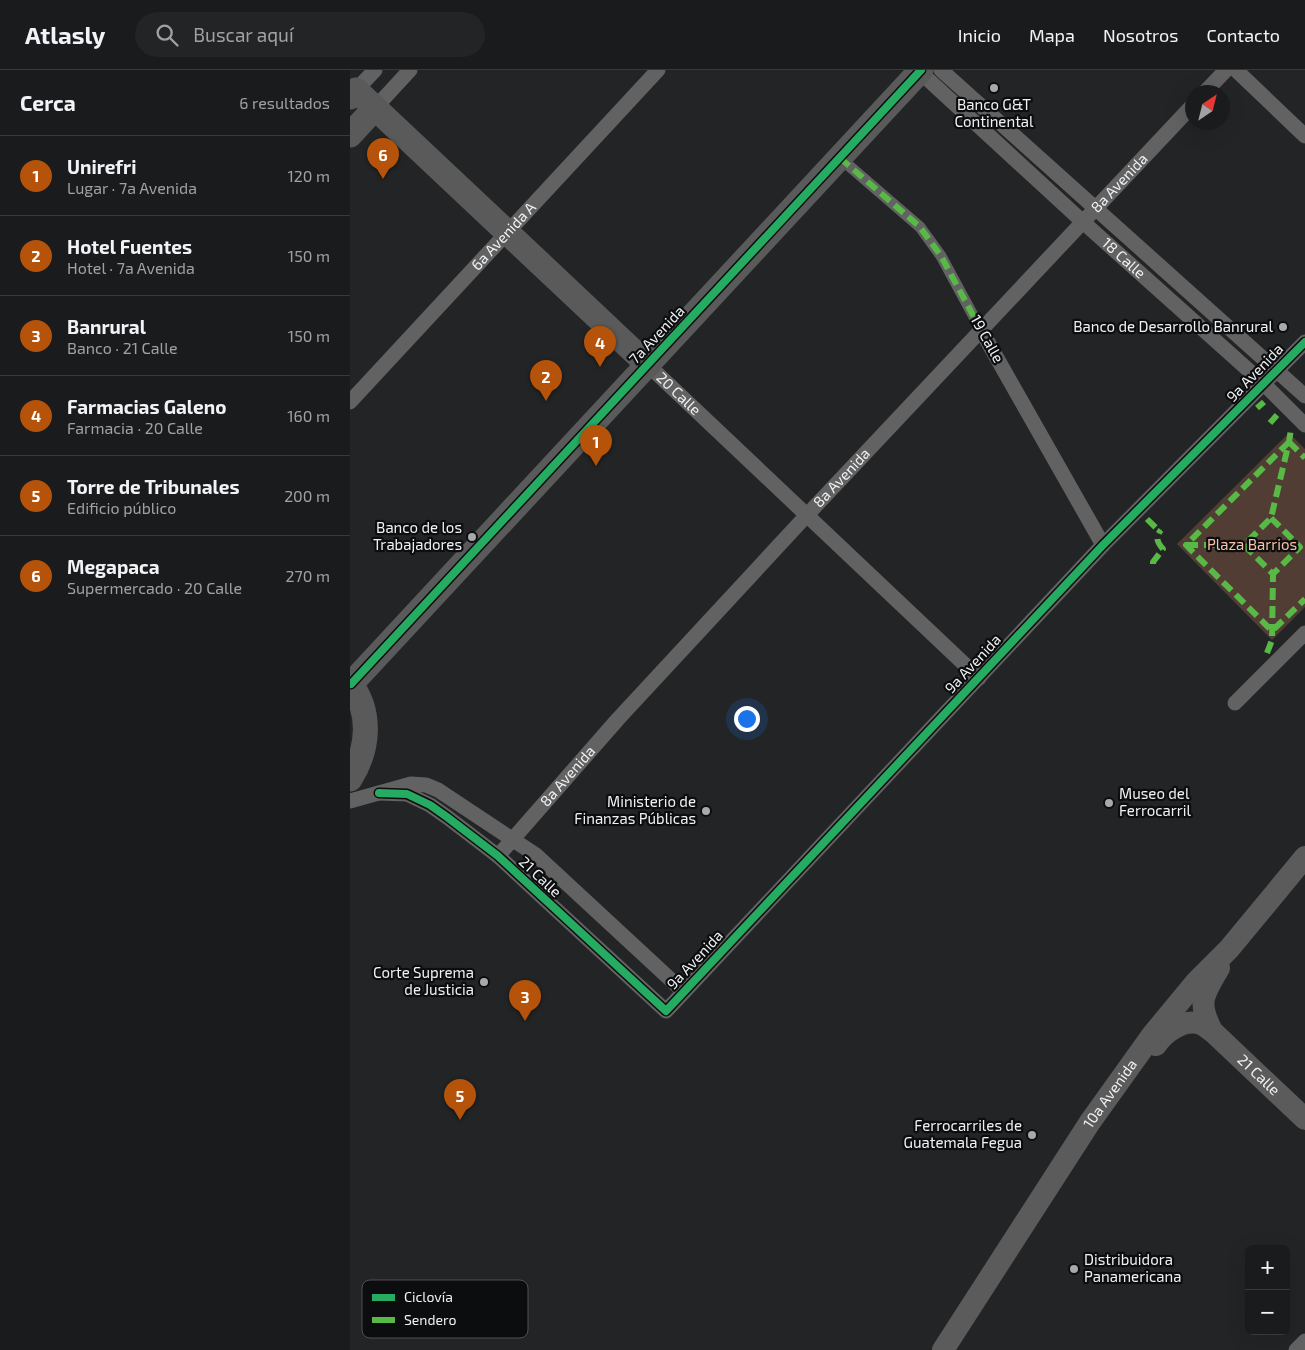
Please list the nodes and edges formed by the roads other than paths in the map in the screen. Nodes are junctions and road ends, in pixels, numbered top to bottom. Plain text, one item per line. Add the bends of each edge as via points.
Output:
1 (375, 70) edge
2 (410, 70) edge
3 (658, 70) edge
4 (1226, 70) edge
5 (1236, 70) edge
6 (927, 71) edge
7 (1212, 85) edge
8 (353, 94) edge
9 (375, 108) junction
10 (1185, 113) edge
11 (350, 135) edge
12 (1305, 136) edge
13 (840, 158) junction
14 (1096, 208) junction
15 (1083, 222) junction
16 (507, 233) junction
17 (981, 330) junction
18 (1305, 342) edge
19 (648, 365) junction
20 (1277, 371) junction
21 (1264, 384) junction
22 (1305, 396) edge
23 (350, 402) edge
24 (1305, 425) edge
25 (807, 515) junction
26 (1103, 546) junction
27 (1305, 633) edge
28 (979, 678) junction
29 (351, 684) edge
30 (1235, 703) dead end
31 (350, 779) edge
32 (379, 793) junction
33 (350, 801) edge
34 (512, 839) junction
35 (498, 856) junction
36 (1305, 857) edge
37 (1228, 949) junction
38 (684, 992) junction
39 (666, 1011) joint
40 (1212, 1031) junction
41 (1305, 1119) edge
42 (1305, 1340) edge
43 (943, 1350) edge
44 (956, 1350) edge
45 (1296, 1350) edge

1 - 8 street
2 - 9 street
3 - 16 street, 6a Avenida A
4 - 7 street
5 - 12 street
6 - 13 main road, 7a Avenida
6 - 14 street, 18 Calle
6 - 15 street, 18 Calle
8 - 9 main road, 20 Calle
9 - 11 main road
9 - 16 main road, 20 Calle
10 - 14 street, 8a Avenida
13 - 17 street, 19 Calle via 920,227 941,256
13 - 19 main road, 7a Avenida
14 - 15 street, 8a Avenida
14 - 20 street, 18 Calle
15 - 17 street, 8a Avenida
15 - 21 street, 18 Calle
16 - 19 main road, 20 Calle
16 - 23 street, 6a Avenida A
17 - 25 street, 8a Avenida
17 - 26 street, 19 Calle
18 - 20 street, 9a Avenida
19 - 25 street, 20 Calle
19 - 29 main road, 7a Avenida
20 - 21 street, 9a Avenida
20 - 22 street, 18 Calle
21 - 24 street, 18 Calle
21 - 26 street, 9a Avenida
25 - 28 street, 20 Calle
25 - 34 street, 8a Avenida
26 - 28 street, 9a Avenida
27 - 30 street
28 - 38 street, 9a Avenida
29 - 31 main road, 7a Avenida via 366,719 364,748
32 - 33 street, 21 Calle
32 - 34 street, 21 Calle via 411,784 426,785
32 - 35 street, 21 Calle via 407,794 430,805
34 - 35 street, 8a Avenida
34 - 38 street, 21 Calle via 536,855
35 - 39 street, 21 Calle
36 - 37 main road, 10a Avenida
37 - 40 main road via 1203,1002 1203,1012
37 - 43 main road, 10a Avenida via 1174,1007 1122,1076
38 - 39 street, 9a Avenida
40 - 41 main road, 21 Calle
40 - 44 main road, 10a Avenida via 1198,1023 1186,1024 1167,1033 1158,1042
42 - 45 street

